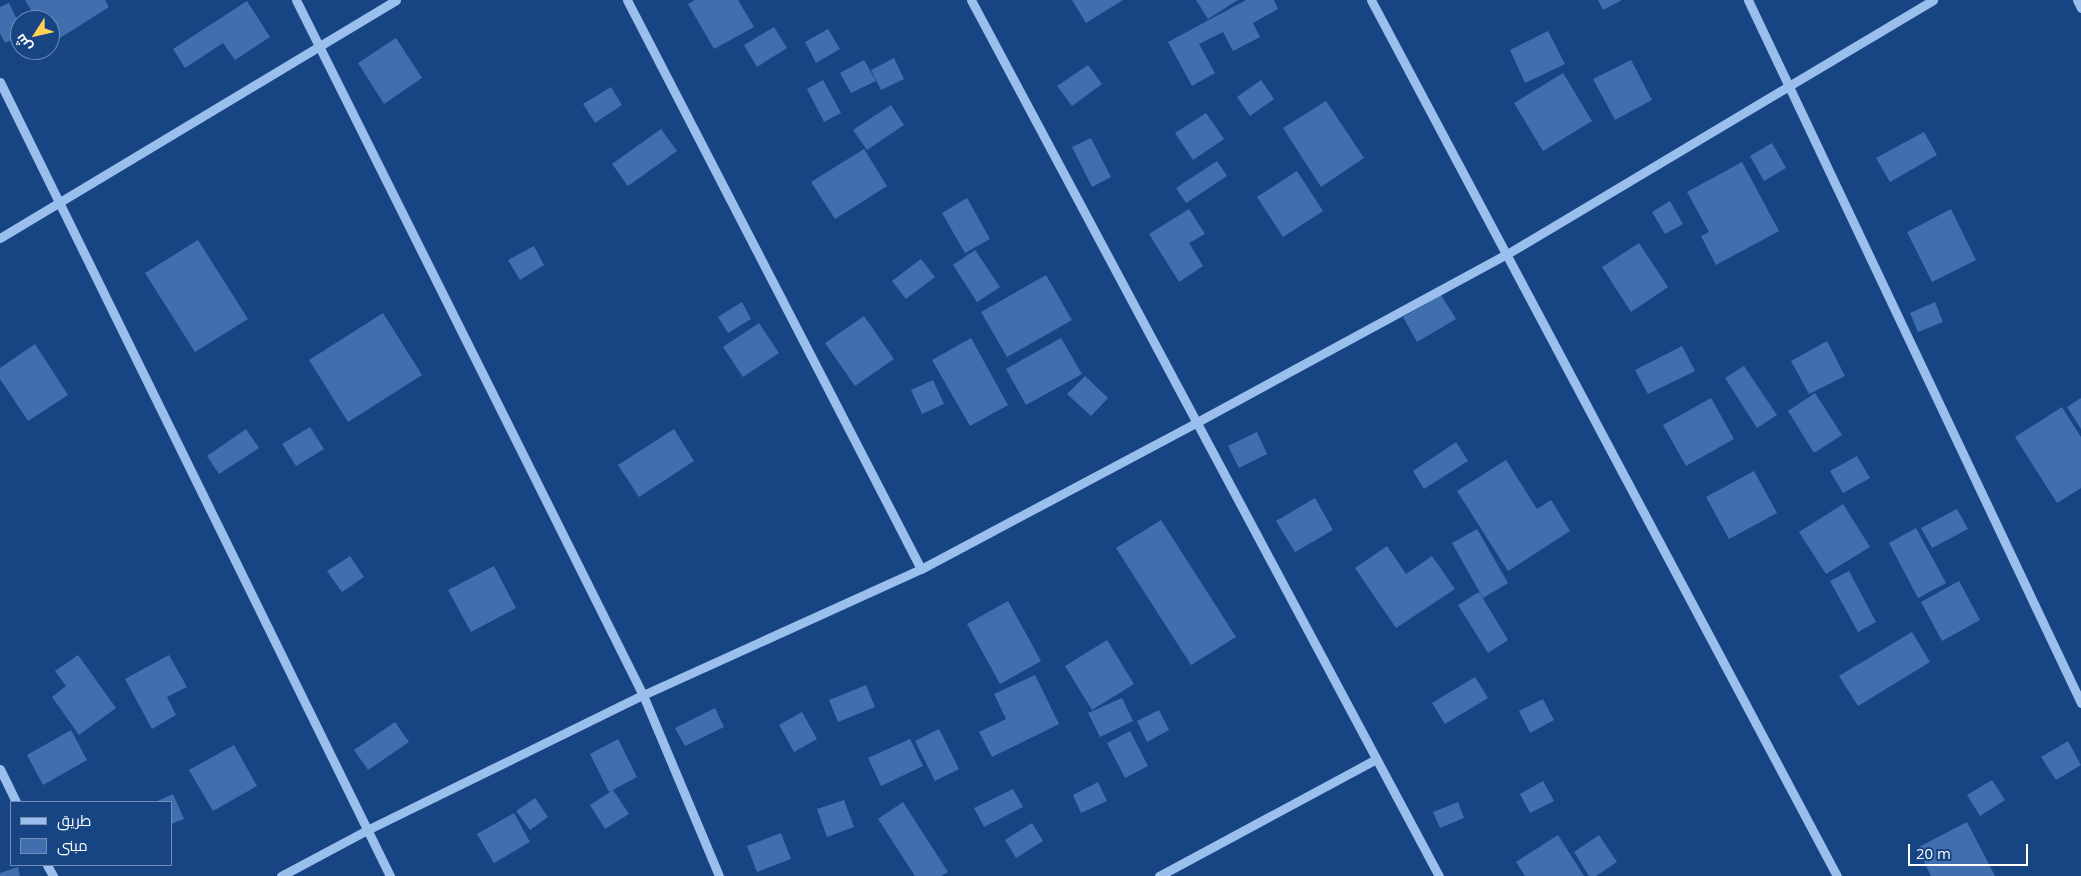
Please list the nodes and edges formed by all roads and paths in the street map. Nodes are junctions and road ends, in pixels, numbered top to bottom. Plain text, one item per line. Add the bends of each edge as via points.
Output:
1 (296, 0) edge
2 (396, 0) edge
3 (627, 0) edge
4 (971, 0) edge
5 (1371, 0) edge
6 (1748, 0) edge
7 (1933, 0) edge
8 (2077, 0) edge
9 (2081, 8) edge
10 (319, 45) junction
11 (0, 82) edge
12 (1791, 87) junction
13 (60, 203) junction
14 (0, 238) edge
15 (1507, 254) junction
16 (1199, 421) junction
17 (920, 569) junction
18 (642, 695) junction
19 (2081, 704) edge
20 (1374, 760) junction
21 (0, 769) edge
22 (16, 801) edge
23 (369, 829) junction
24 (281, 876) edge
25 (390, 876) edge
26 (719, 876) edge
27 (1159, 876) edge
28 (1439, 876) edge
29 (1837, 876) edge

1 - 10 street
2 - 10 street
3 - 17 street
4 - 16 street
5 - 15 street
6 - 12 street
7 - 12 street
8 - 9 street
10 - 13 street
10 - 18 street
11 - 13 street
12 - 15 street
12 - 19 street
13 - 14 street
13 - 23 street
15 - 16 street
15 - 29 street
16 - 17 street
16 - 20 street
17 - 18 street
18 - 23 street
18 - 26 street
20 - 27 street
20 - 28 street
21 - 22 street
23 - 24 street
23 - 25 street

